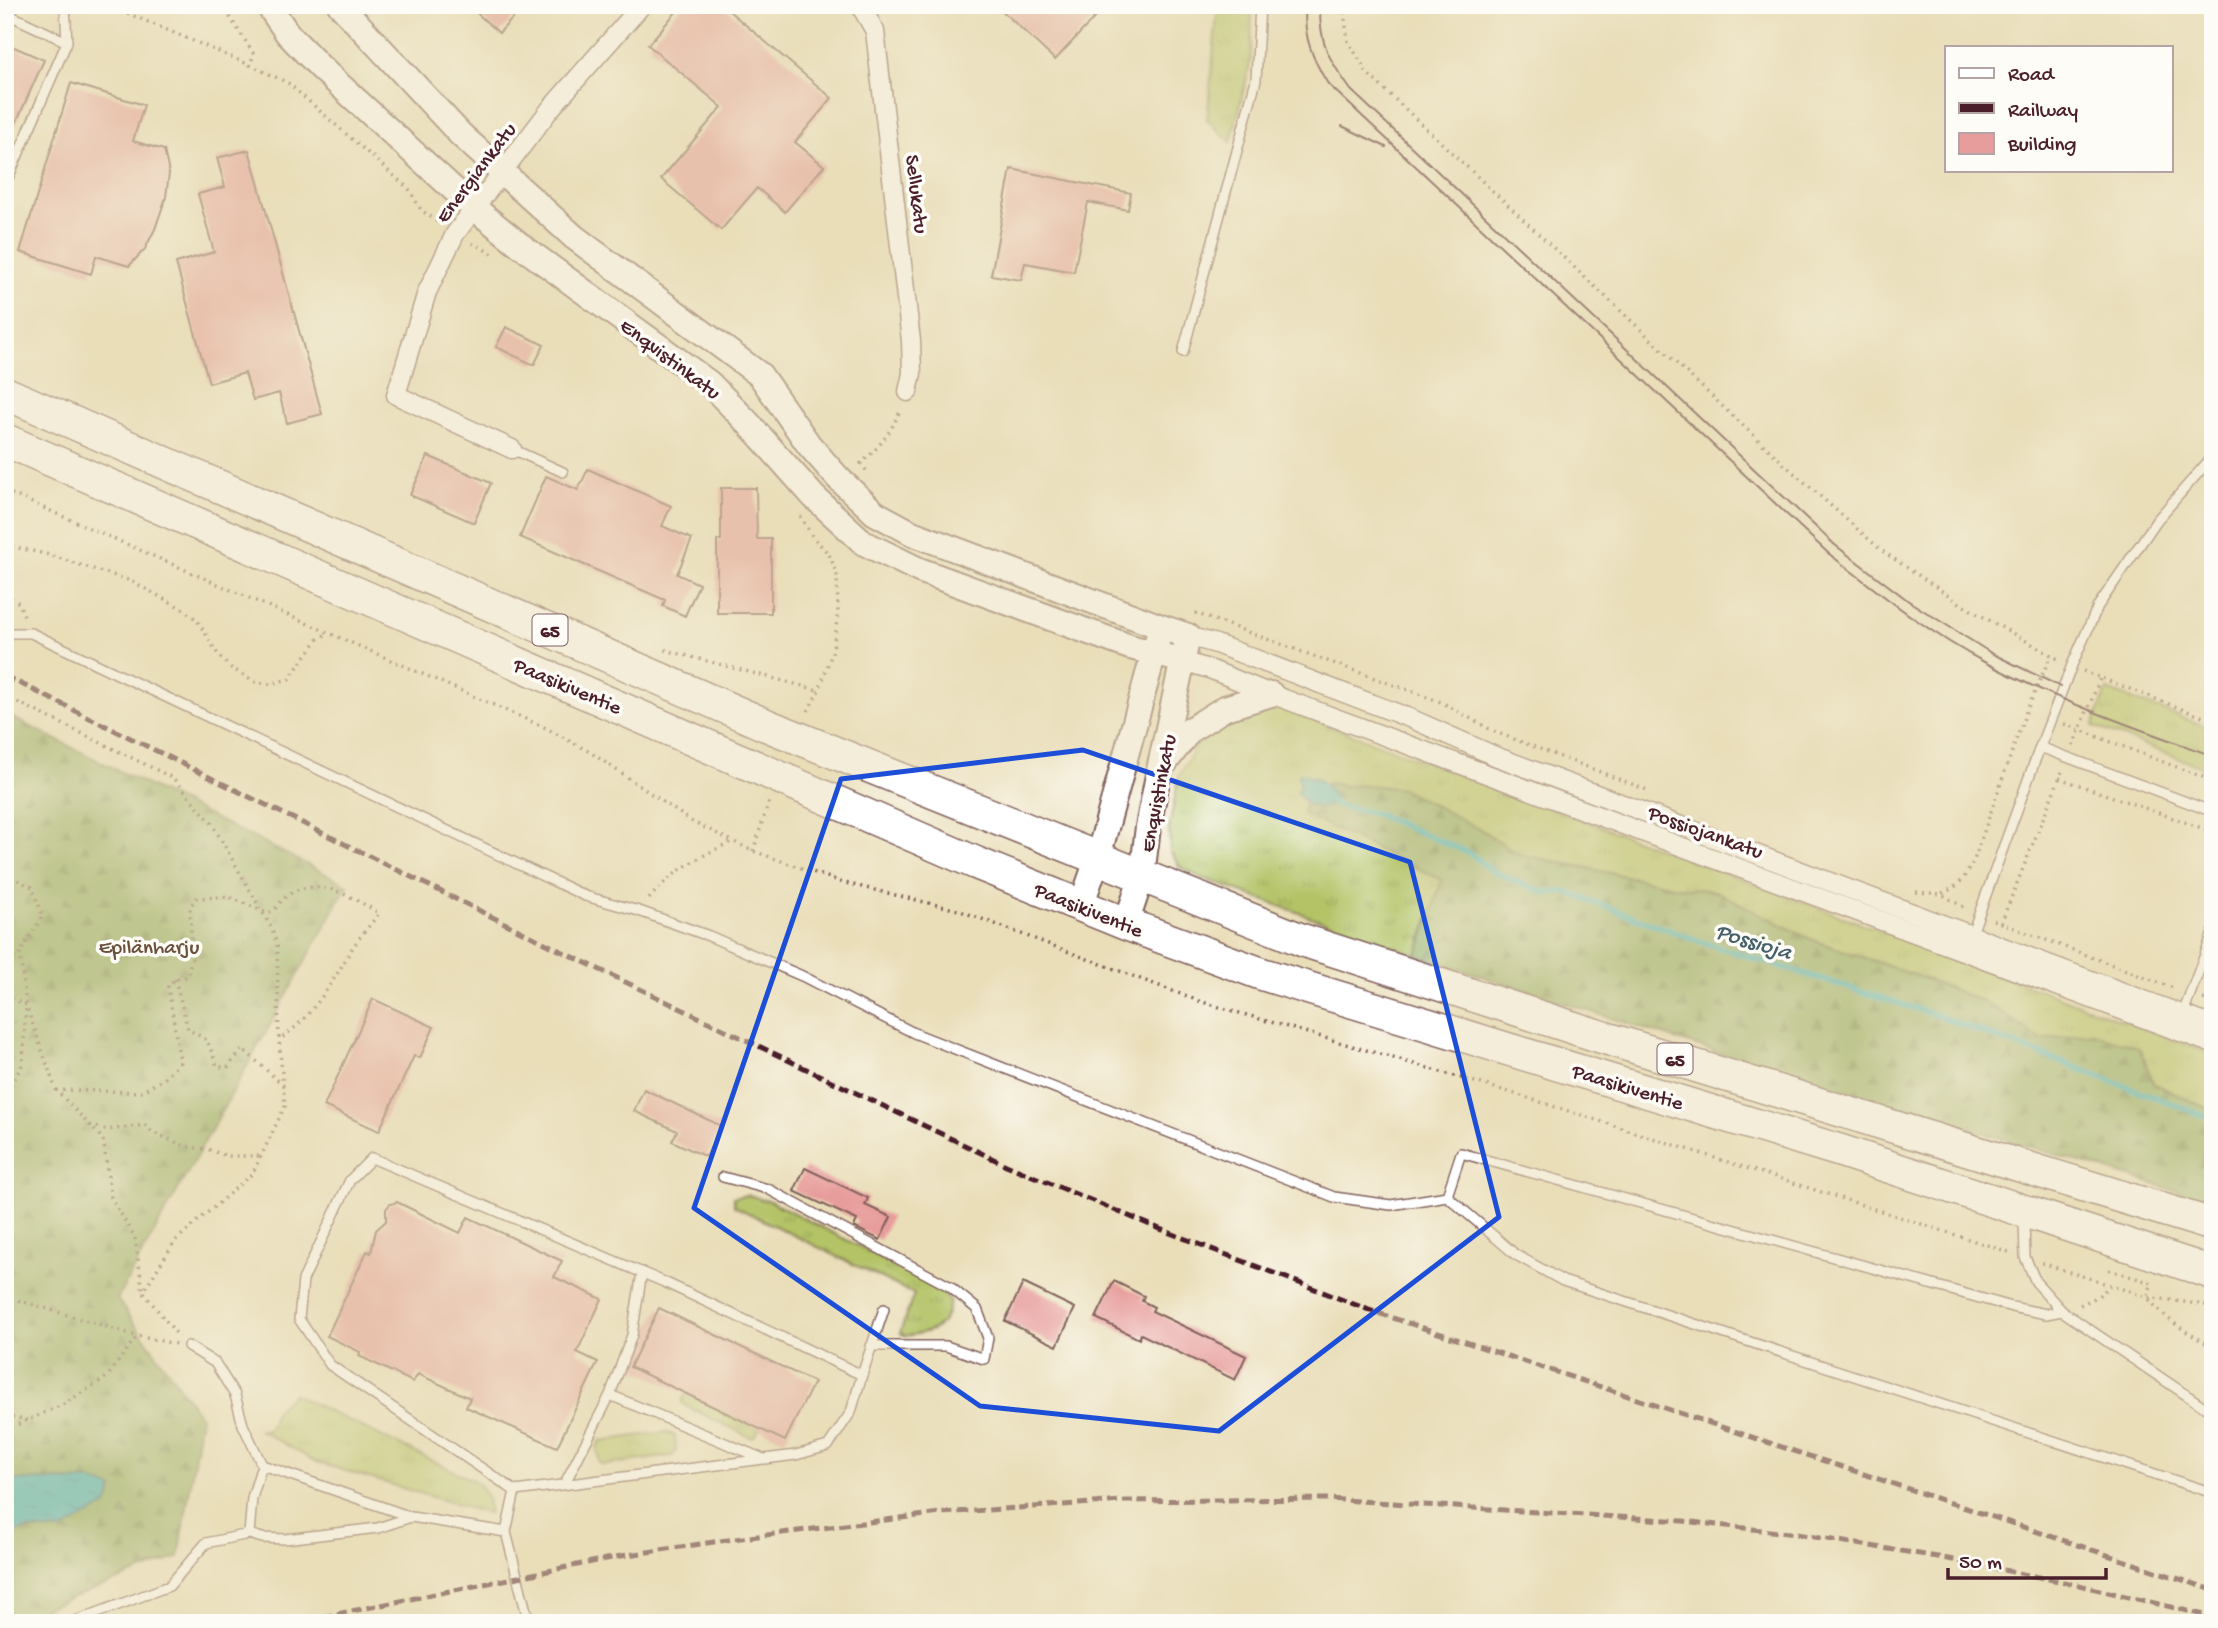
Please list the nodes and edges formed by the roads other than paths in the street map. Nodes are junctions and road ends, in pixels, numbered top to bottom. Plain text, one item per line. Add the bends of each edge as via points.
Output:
1 (65, 5) edge
2 (268, 5) edge
3 (340, 5) edge
4 (642, 5) edge
5 (860, 5) edge
6 (1260, 5) edge
7 (5, 13) edge
8 (67, 42) junction
9 (502, 172) junction
10 (5, 185) edge
11 (473, 207) junction
12 (1184, 352) dead end
13 (908, 392) road end
14 (5, 393) edge
15 (5, 440) edge
16 (512, 449) joint
17 (2213, 456) edge
18 (563, 472) dead end
19 (1161, 627) junction
20 (5, 633) edge
21 (1188, 636) junction
22 (1154, 653) junction
23 (1183, 661) junction
24 (1271, 694) junction
25 (2040, 747) junction
26 (1159, 770) junction
27 (2213, 812) edge
28 (1098, 857) junction
29 (1142, 876) junction
30 (1081, 906) junction
31 (1125, 924) junction
32 (2213, 933) edge
33 (1969, 943) junction
34 (2180, 1023) junction
35 (2213, 1026) edge
36 (2213, 1044) edge
37 (723, 1177) dead end
38 (1447, 1196) junction
39 (2023, 1212) junction
40 (2213, 1225) edge
41 (642, 1272) junction
42 (2213, 1273) edge
43 (884, 1309) dead end
44 (2062, 1311) junction
45 (188, 1346) road end
46 (872, 1346) junction
47 (862, 1375) junction
48 (610, 1395) junction
49 (2213, 1413) edge
50 (764, 1459) junction
51 (261, 1465) junction
52 (564, 1485) junction
53 (515, 1491) junction
54 (2213, 1493) edge
55 (411, 1517) junction
56 (506, 1532) junction
57 (249, 1534) junction
58 (70, 1623) edge
59 (532, 1623) edge

1 - 8 lane
2 - 11 main road, Enqvistinkatu via 321,68
3 - 9 main road, Enqvistinkatu via 461,135
4 - 9 street, Energiankatu via 551,108
5 - 13 street, Sellukatu via 875,31 911,341
6 - 12 lane via 1256,80
7 - 8 lane
8 - 10 lane
9 - 11 street, Energiankatu
9 - 19 main road, Enqvistinkatu via 574,237 760,375 810,445 875,513 912,533
11 - 16 street, Energiankatu via 427,292 396,395
11 - 22 main road, Enqvistinkatu via 709,383 814,497 864,543 919,570
14 - 28 highway, Paasikiventie / 65 via 766,725
15 - 30 highway, Paasikiventie / 65
16 - 18 lane
17 - 25 lane via 2157,520 2098,606
19 - 21 main road, Enqvistinkatu
19 - 22 main road, Enqvistinkatu
20 - 38 lane via 31,633 584,896 709,936 802,976 914,1033 1334,1197 1391,1205
21 - 23 main road, Enqvistinkatu
21 - 33 street, Possiojankatu via 1412,719
22 - 23 main road, Enqvistinkatu
22 - 28 main road, Enqvistinkatu
23 - 24 street, Possiojankatu
23 - 26 main road, Enqvistinkatu
24 - 26 main road via 1225,708 1190,730
24 - 33 street, Possiojankatu
25 - 27 lane
25 - 33 lane
26 - 29 main road, Enqvistinkatu
28 - 29 highway, Paasikiventie / 65
28 - 30 main road, Enqvistinkatu
29 - 31 main road, Enqvistinkatu
29 - 40 highway, Paasikiventie / 65 via 1302,940
30 - 31 highway, Paasikiventie / 65
31 - 39 highway, Paasikiventie / 65 via 1262,974 1841,1151
32 - 34 lane
33 - 34 street, Possiojankatu
34 - 35 street, Possiojankatu
34 - 36 street, Possiojankatu
37 - 46 lane via 768,1189 949,1286 977,1309 988,1338 984,1359 946,1346
38 - 44 lane via 1461,1153 2012,1307 2046,1314
38 - 54 lane via 1517,1255 1563,1281
39 - 42 highway, Paasikiventie / 65
39 - 44 lane via 2025,1257 2036,1282
41 - 47 lane
41 - 48 lane via 632,1335
41 - 53 lane via 372,1158 350,1180 303,1280 299,1319 330,1365
43 - 46 lane
44 - 49 lane
45 - 51 lane via 215,1363 235,1395
46 - 47 lane
47 - 50 lane via 851,1412 828,1446
48 - 50 lane
48 - 52 lane
50 - 52 lane
51 - 55 lane
51 - 57 lane
52 - 53 lane
53 - 56 lane
55 - 56 lane
55 - 57 lane via 378,1528 285,1539
56 - 59 lane
57 - 58 lane via 206,1542 169,1586

